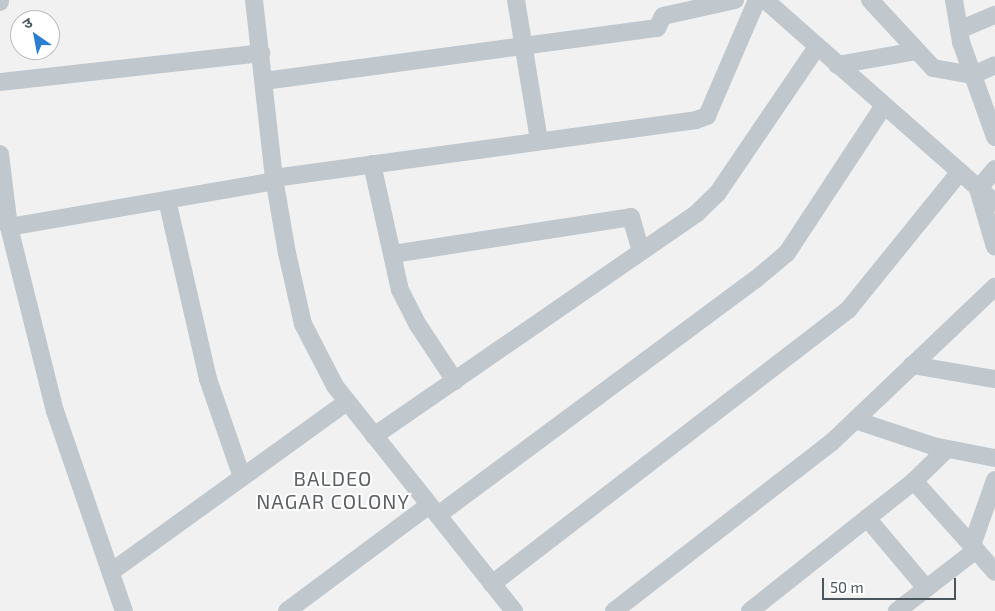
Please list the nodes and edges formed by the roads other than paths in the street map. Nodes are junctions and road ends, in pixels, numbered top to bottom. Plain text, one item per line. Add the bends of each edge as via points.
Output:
1 (254, 0) edge
2 (516, 0) edge
3 (735, 0) edge
4 (757, 0) edge
5 (765, 0) edge
6 (870, 0) edge
7 (954, 0) edge
8 (995, 15) edge
9 (959, 30) junction
10 (523, 46) junction
11 (817, 47) junction
12 (916, 51) junction
13 (261, 53) junction
14 (837, 65) junction
15 (995, 65) edge
16 (973, 75) junction
17 (264, 80) junction
18 (0, 82) edge
19 (987, 90) edge
20 (883, 107) junction
21 (995, 137) edge
22 (539, 140) junction
23 (0, 154) edge
24 (372, 164) junction
25 (995, 169) edge
26 (959, 173) junction
27 (275, 180) junction
28 (978, 189) junction
29 (167, 200) junction
30 (994, 201) edge
31 (9, 227) junction
32 (995, 247) edge
33 (641, 251) junction
34 (392, 254) junction
35 (995, 287) edge
36 (912, 365) junction
37 (995, 379) edge
38 (455, 381) junction
39 (347, 402) junction
40 (855, 420) junction
41 (374, 436) junction
42 (947, 450) junction
43 (995, 458) edge
44 (242, 477) junction
45 (995, 480) edge
46 (914, 481) junction
47 (434, 510) junction
48 (868, 518) junction
49 (974, 548) junction
50 (111, 572) junction
51 (995, 572) edge
52 (492, 584) junction
53 (926, 588) junction
54 (290, 610) edge
55 (124, 611) edge
56 (514, 611) edge
57 (614, 611) edge
58 (750, 611) edge
59 (897, 611) edge

1 - 13 street
2 - 10 street
3 - 10 street via 663,16 657,28
4 - 22 street via 707,116
5 - 11 street
6 - 12 street
7 - 9 street
8 - 9 street
9 - 16 street
10 - 17 street
10 - 22 street
11 - 14 street
11 - 33 street via 717,194 697,213
12 - 14 street
12 - 16 street via 938,70
13 - 17 street
13 - 18 street
14 - 20 street
15 - 16 street
16 - 19 street
17 - 27 street
19 - 21 street
20 - 26 street
20 - 47 street via 787,253 755,280
22 - 24 street
23 - 31 street
24 - 27 street
24 - 34 street
25 - 28 street
26 - 28 street
26 - 52 street via 848,310
27 - 29 street
27 - 39 street via 303,324 335,386
28 - 30 street
28 - 32 street
29 - 31 street
29 - 44 street via 208,379
31 - 50 street via 55,411
33 - 34 street via 631,217
33 - 38 street
34 - 38 street via 400,290 418,325
35 - 36 street
36 - 37 street
36 - 40 street
38 - 41 street
39 - 41 street
39 - 44 street
40 - 42 street
40 - 57 street via 832,442
41 - 47 street
42 - 43 street
42 - 46 street
44 - 50 street
45 - 49 street
46 - 48 street
46 - 49 street
47 - 52 street
47 - 54 street
48 - 53 street
48 - 58 street
49 - 51 street
49 - 53 street
50 - 55 street
52 - 56 street
53 - 59 street

